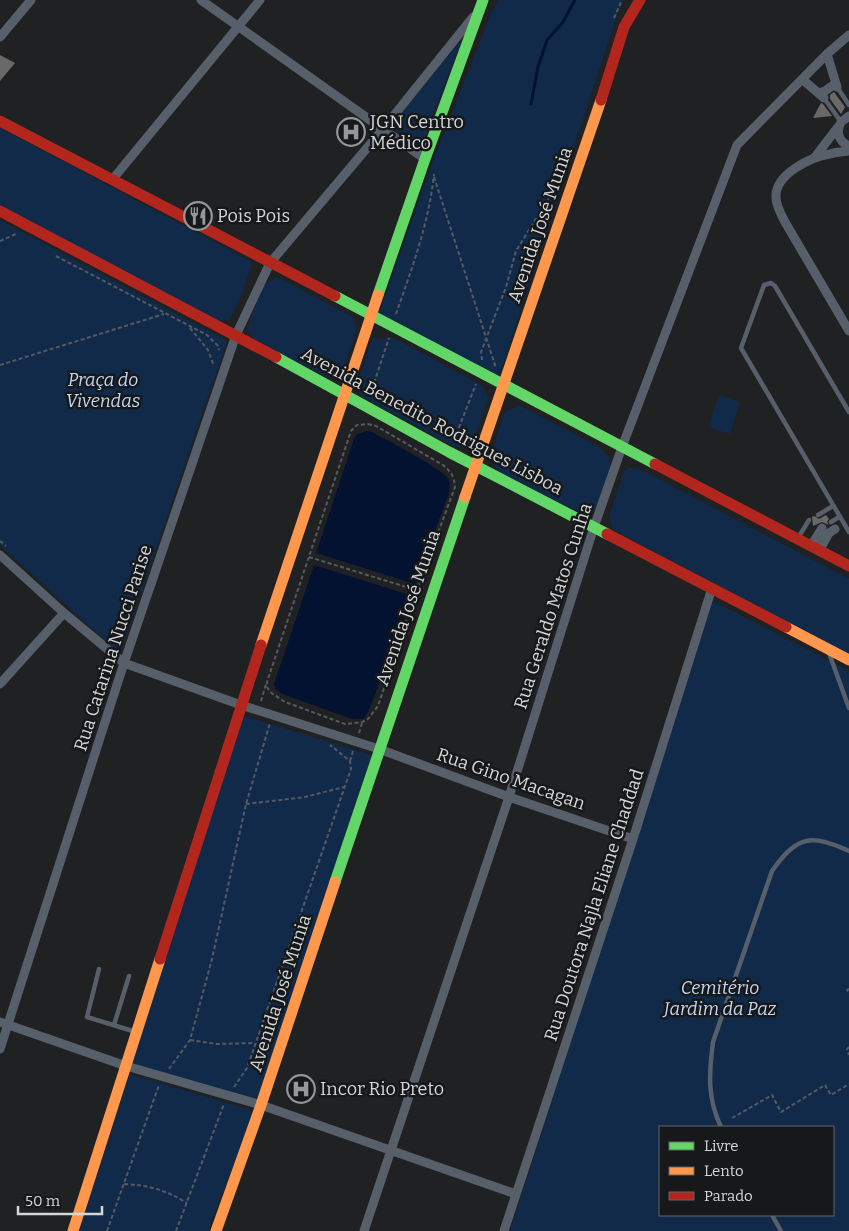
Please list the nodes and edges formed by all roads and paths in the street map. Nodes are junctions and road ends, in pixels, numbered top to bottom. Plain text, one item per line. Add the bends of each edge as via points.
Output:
1 (31, 0) edge
2 (201, 0) edge
3 (260, 0) edge
4 (622, 0) edge
5 (640, 0) edge
6 (481, 4) edge
7 (613, 19) dead end
8 (238, 26) junction
9 (849, 35) edge
10 (0, 37) edge
11 (827, 54) junction
12 (802, 79) junction
13 (836, 86) junction
14 (821, 96) junction
15 (849, 105) edge
16 (0, 121) edge
17 (843, 122) edge
18 (383, 129) junction
19 (849, 146) edge
20 (849, 150) edge
21 (425, 159) junction
22 (813, 159) junction
23 (434, 170) dead end
24 (434, 175) junction
25 (112, 180) junction
26 (560, 180) dead end
27 (0, 211) edge
28 (8, 230) dead end
29 (0, 241) edge
30 (51, 253) dead end
31 (270, 263) junction
32 (164, 314) junction
33 (371, 316) junction
34 (189, 327) junction
35 (392, 327) junction
36 (849, 331) edge
37 (236, 335) junction
38 (486, 336) junction
39 (220, 354) dead end
40 (217, 361) dead end
41 (0, 365) edge
42 (481, 369) junction
43 (503, 385) junction
44 (344, 394) junction
45 (366, 406) junction
46 (849, 412) edge
47 (622, 447) junction
48 (449, 452) junction
49 (476, 466) junction
50 (450, 471) junction
51 (833, 506) junction
52 (818, 515) dead end
53 (839, 517) junction
54 (809, 520) dead end
55 (843, 524) junction
56 (833, 526) junction
57 (594, 527) junction
58 (822, 528) dead end
59 (849, 532) edge
60 (798, 539) junction
61 (0, 541) edge
62 (7, 547) dead end
63 (815, 548) junction
64 (0, 555) edge
65 (309, 557) junction
66 (849, 566) edge
67 (712, 588) junction
68 (417, 590) junction
69 (64, 613) junction
70 (126, 625) dead end
71 (108, 638) dead end
72 (828, 650) junction
73 (849, 661) edge
74 (124, 663) junction
75 (0, 684) edge
76 (241, 705) junction
77 (849, 708) edge
78 (263, 720) dead end
79 (325, 742) dead end
80 (379, 749) junction
81 (344, 788) junction
82 (509, 797) junction
83 (246, 804) junction
84 (633, 839) junction
85 (849, 851) edge
86 (100, 969) dead end
87 (129, 976) dead end
88 (849, 989) edge
89 (849, 992) edge
90 (4, 1024) edge
91 (114, 1025) junction
92 (137, 1032) junction
93 (190, 1040) junction
94 (255, 1043) junction
95 (849, 1047) edge
96 (0, 1049) edge
97 (849, 1054) edge
98 (126, 1066) junction
99 (176, 1072) dead end
100 (849, 1084) edge
101 (159, 1085) dead end
102 (228, 1096) junction
103 (261, 1105) junction
104 (732, 1118) dead end
105 (721, 1126) edge
106 (392, 1150) junction
107 (124, 1184) junction
108 (516, 1194) junction
109 (187, 1203) junction
110 (773, 1216) edge
111 (73, 1231) edge
112 (107, 1231) edge
113 (176, 1231) edge
114 (216, 1231) edge
115 (364, 1231) edge
116 (504, 1231) edge
117 (781, 1231) edge

1 - 10 street
2 - 8 street
3 - 8 street
4 - 7 path
5 - 43 main road, Avenida José Munia via 624,27
6 - 18 street, Rua Catarina Nucci Parise
6 - 21 main road
8 - 18 street
8 - 25 street
9 - 11 street, Rua Geraldo Matos Cunha
11 - 12 street, Rua Geraldo Matos Cunha
11 - 13 street
12 - 14 street
12 - 47 street, Rua Geraldo Matos Cunha via 737,145
13 - 14 street
13 - 15 lane
14 - 17 lane
16 - 25 main road
17 - 19 street via 838,133
17 - 22 street
18 - 21 street
18 - 31 street, Rua Catarina Nucci Parise
20 - 22 street
21 - 33 main road
22 - 36 street via 789,172 779,184 775,195 777,206
23 - 24 path
24 - 35 path via 419,248
24 - 38 path
25 - 31 main road
26 - 38 path via 516,251 506,287
27 - 37 main road, Avenida Benedito Rodrigues Lisboa
28 - 29 path via 16,234
30 - 32 path
31 - 33 main road
31 - 37 street, Rua Catarina Nucci Parise
32 - 34 path
32 - 41 path
33 - 35 main road
33 - 44 main road
34 - 39 path via 212,339
34 - 40 path via 208,350 214,368
35 - 42 main road
35 - 45 path
37 - 44 main road, Avenida Benedito Rodrigues Lisboa
37 - 74 street, Rua Catarina Nucci Parise
38 - 42 path via 481,352
38 - 42 path via 496,366
42 - 43 main road
42 - 48 path
43 - 47 main road
43 - 49 main road, Avenida José Munia
44 - 45 main road, Avenida Benedito Rodrigues Lisboa
44 - 76 main road
45 - 48 main road, Avenida Benedito Rodrigues Lisboa
46 - 51 lane via 775,286 764,285 741,348
47 - 57 street, Rua Geraldo Matos Cunha
47 - 60 main road
48 - 49 main road, Avenida Benedito Rodrigues Lisboa
48 - 50 path
49 - 57 main road, Avenida Benedito Rodrigues Lisboa
49 - 80 main road, Avenida José Munia
50 - 65 path via 376,426 368,424 353,428
50 - 68 path via 455,487
51 - 52 lane
51 - 53 lane
53 - 55 lane
53 - 56 lane
54 - 60 lane
55 - 56 lane
55 - 59 lane
56 - 63 street
57 - 67 main road, Avenida Benedito Rodrigues Lisboa
57 - 82 street, Rua Geraldo Matos Cunha
58 - 63 street
60 - 63 main road
61 - 62 path
63 - 66 main road
64 - 69 street
65 - 68 path
65 - 68 path via 267,687 285,702 345,724 362,722 378,706
67 - 72 main road, Avenida Benedito Rodrigues Lisboa
67 - 84 street, Rua Doutora Najla Eliane Chaddad
69 - 74 street
69 - 75 street
70 - 71 path via 117,639
72 - 73 main road, Avenida Benedito Rodrigues Lisboa
72 - 77 lane
74 - 76 street, Rua Gino Macagan
74 - 90 street, Rua Catarina Nucci Parise
76 - 80 street, Rua Gino Macagan
76 - 92 main road
78 - 83 path via 270,723
79 - 81 path via 350,761 351,769
80 - 82 street, Rua Gino Macagan
80 - 103 main road, Avenida José Munia
81 - 83 path via 305,797
81 - 94 path
82 - 84 street, Rua Gino Macagan
82 - 106 street, Rua Geraldo Matos Cunha
83 - 93 path via 212,959
84 - 108 street, Rua Doutora Najla Eliane Chaddad
85 - 105 lane via 811,839 797,844 772,871 713,1042 710,1090 715,1114
86 - 91 lane via 88,1016
87 - 91 lane
88 - 89 path
90 - 96 street, Rua Catarina Nucci Parise
90 - 98 street
91 - 92 lane
92 - 98 main road
93 - 94 path via 216,1044
93 - 99 path via 168,1069
94 - 102 path via 247,1068
95 - 97 path via 846,1049
98 - 102 street
98 - 111 main road
100 - 104 path via 831,1095 825,1085 781,1112 772,1095
101 - 107 path
102 - 103 street
102 - 109 path
103 - 106 street
103 - 114 main road, Avenida José Munia
106 - 108 street
106 - 115 street, Rua Geraldo Matos Cunha
107 - 109 path via 167,1191
107 - 112 path
108 - 116 street, Rua Doutora Najla Eliane Chaddad
109 - 113 path
110 - 117 lane

